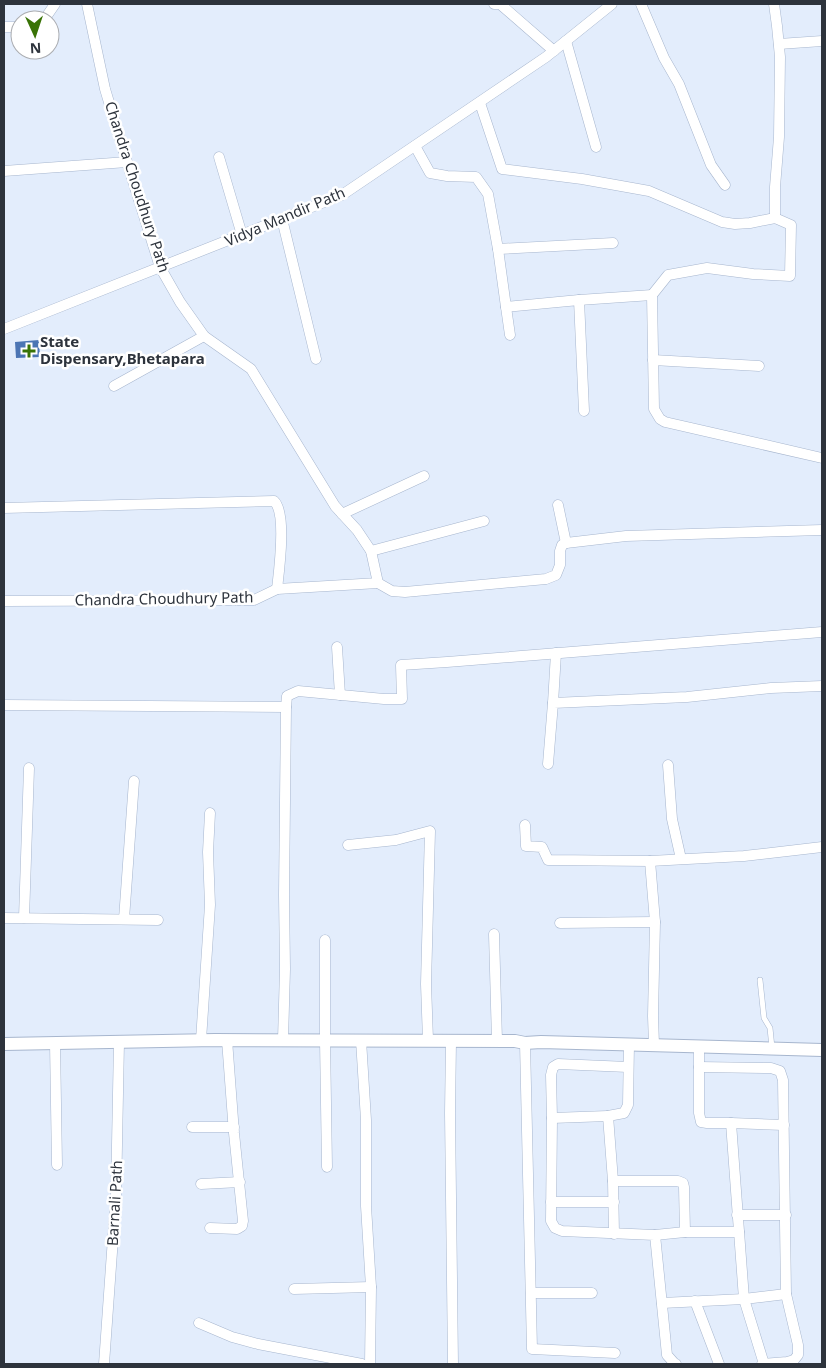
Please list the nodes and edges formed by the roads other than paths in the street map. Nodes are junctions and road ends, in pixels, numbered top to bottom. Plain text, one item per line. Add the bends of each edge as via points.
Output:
1 (87, 4) edge
2 (494, 4) edge
3 (612, 4) edge
4 (641, 4) edge
5 (774, 4) edge
6 (566, 41) junction
7 (822, 41) edge
8 (779, 44) junction
9 (554, 51) junction
10 (480, 102) junction
11 (415, 146) junction
12 (596, 147) dead end
13 (219, 157) dead end
14 (127, 162) junction
15 (4, 171) edge
16 (725, 185) dead end
17 (775, 218) junction
18 (282, 219) junction
19 (242, 235) junction
20 (613, 243) dead end
21 (498, 249) junction
22 (160, 267) junction
23 (652, 295) junction
24 (579, 300) junction
25 (506, 307) junction
26 (4, 329) edge
27 (510, 335) dead end
28 (204, 336) junction
29 (316, 359) dead end
30 (653, 360) junction
31 (759, 366) dead end
32 (114, 386) dead end
33 (584, 411) dead end
34 (822, 458) edge
35 (424, 476) dead end
36 (558, 504) dead end
37 (4, 508) edge
38 (342, 514) junction
39 (484, 521) dead end
40 (822, 530) edge
41 (566, 543) junction
42 (371, 550) junction
43 (378, 583) junction
44 (277, 589) junction
45 (4, 601) edge
46 (822, 632) edge
47 (337, 647) dead end
48 (556, 653) junction
49 (822, 686) edge
50 (340, 695) junction
51 (553, 703) junction
52 (4, 704) edge
53 (286, 707) junction
54 (548, 764) dead end
55 (668, 765) dead end
56 (30, 768) dead end
57 (134, 781) dead end
58 (210, 813) dead end
59 (525, 825) dead end
60 (348, 845) dead end
61 (822, 847) edge
62 (682, 859) junction
63 (650, 861) junction
64 (4, 918) edge
65 (24, 918) junction
66 (124, 919) junction
67 (158, 920) dead end
68 (655, 922) junction
69 (560, 923) dead end
70 (494, 934) dead end
71 (325, 940) dead end
72 (760, 980) dead end
73 (201, 1040) junction
74 (227, 1040) junction
75 (284, 1040) junction
76 (325, 1040) junction
77 (361, 1040) junction
78 (428, 1040) junction
79 (451, 1040) junction
80 (497, 1041) junction
81 (119, 1042) junction
82 (55, 1043) junction
83 (525, 1043) junction
84 (4, 1044) edge
85 (628, 1044) junction
86 (654, 1045) junction
87 (699, 1046) junction
88 (772, 1049) junction
89 (822, 1050) edge
90 (628, 1067) junction
91 (699, 1067) junction
92 (608, 1116) junction
93 (552, 1118) junction
94 (731, 1123) junction
95 (784, 1125) junction
96 (192, 1127) dead end
97 (234, 1127) junction
98 (57, 1165) dead end
99 (327, 1167) dead end
100 (613, 1181) junction
101 (240, 1182) junction
102 (201, 1184) dead end
103 (552, 1202) junction
104 (614, 1202) junction
105 (737, 1215) junction
106 (786, 1215) junction
107 (210, 1228) dead end
108 (685, 1232) junction
109 (739, 1232) junction
110 (614, 1234) junction
111 (655, 1235) junction
112 (371, 1287) junction
113 (294, 1289) dead end
114 (531, 1293) junction
115 (592, 1293) dead end
116 (786, 1294) junction
117 (744, 1299) junction
118 (695, 1301) junction
119 (662, 1303) junction
120 (199, 1323) dead end
121 (615, 1352) dead end
122 (104, 1364) edge
123 (362, 1364) edge
124 (370, 1364) edge
125 (453, 1364) edge
126 (676, 1364) edge
127 (719, 1364) edge
128 (763, 1364) edge

1 - 14 street, Chandra Choudhury Path via 105,89
2 - 9 street via 500,4
3 - 6 street, Vidya Mandir Path
4 - 16 street via 679,84 711,165
5 - 8 street
6 - 9 street, Vidya Mandir Path
6 - 12 street
7 - 8 street
8 - 17 street
9 - 10 street, Vidya Mandir Path
10 - 11 street, Vidya Mandir Path
10 - 17 street via 502,169 649,191 722,222 750,223
11 - 18 street, Vidya Mandir Path via 342,196
11 - 21 street via 430,172 476,177 488,194
13 - 19 street
14 - 15 street
14 - 22 street, Chandra Choudhury Path
17 - 23 street via 791,225 790,276 707,268 668,275
18 - 19 street, Vidya Mandir Path
18 - 29 street
19 - 22 street, Vidya Mandir Path
20 - 21 street
21 - 25 street
22 - 26 street, Vidya Mandir Path
22 - 28 street, Chandra Choudhury Path
23 - 24 street
23 - 30 street
24 - 25 street
24 - 33 street
25 - 27 street
28 - 32 street
28 - 38 street, Chandra Choudhury Path via 251,369
30 - 31 street
30 - 34 street via 654,408 665,422
35 - 38 street
36 - 41 street
37 - 44 street via 274,501 279,513 281,547
38 - 42 street, Chandra Choudhury Path
39 - 42 street
40 - 41 street via 626,536
41 - 43 street via 560,551 556,575 546,579 405,592
42 - 43 street, Chandra Choudhury Path
43 - 44 street, Chandra Choudhury Path
44 - 45 street, Chandra Choudhury Path via 254,600
46 - 48 street
47 - 50 street
48 - 50 street via 401,664 402,699
48 - 51 street
49 - 51 street
50 - 53 street via 298,691 287,696
51 - 54 street
52 - 53 street
53 - 75 street
55 - 62 street via 672,819
56 - 65 street
57 - 66 street
58 - 73 street via 210,905
59 - 63 street via 526,846 542,847 548,860
60 - 78 street via 396,840 430,831 426,984
61 - 62 street
62 - 63 street
63 - 68 street
64 - 65 street
65 - 66 street
66 - 67 street
68 - 69 street
68 - 86 street
70 - 80 street
71 - 76 street
72 - 88 lane via 764,1018 770,1028
73 - 74 street
73 - 81 street
74 - 75 street
74 - 97 street
75 - 76 street
76 - 77 street
76 - 99 street
77 - 78 street
77 - 112 street
78 - 79 street
79 - 80 street
79 - 125 street
80 - 83 street
81 - 82 street
81 - 122 street, Barnali Path via 116,1196
82 - 84 street
82 - 98 street
83 - 85 street
83 - 114 street
85 - 86 street
85 - 90 street
86 - 87 street
87 - 88 street
87 - 91 street
88 - 89 street
90 - 92 street via 628,1105 624,1113
90 - 93 street via 558,1064 553,1067
91 - 94 street via 698,1113 701,1122
91 - 95 street via 771,1068 780,1071
92 - 93 street
92 - 100 street
93 - 103 street
94 - 95 street
94 - 105 street
95 - 106 street
96 - 97 street
97 - 101 street
100 - 104 street
100 - 108 street via 683,1182
101 - 102 street
101 - 107 street via 242,1226 238,1229
103 - 104 street
103 - 110 street via 551,1221 555,1228
104 - 110 street
105 - 106 street
105 - 109 street
106 - 116 street
108 - 109 street
108 - 111 street
109 - 117 street
110 - 111 street
111 - 119 street
112 - 113 street
112 - 124 street
114 - 115 street
114 - 121 street via 532,1350
116 - 117 street
116 - 128 street via 798,1355 787,1362
117 - 118 street
117 - 128 street
118 - 119 street
118 - 127 street
119 - 126 street via 667,1354
120 - 123 street via 258,1344

